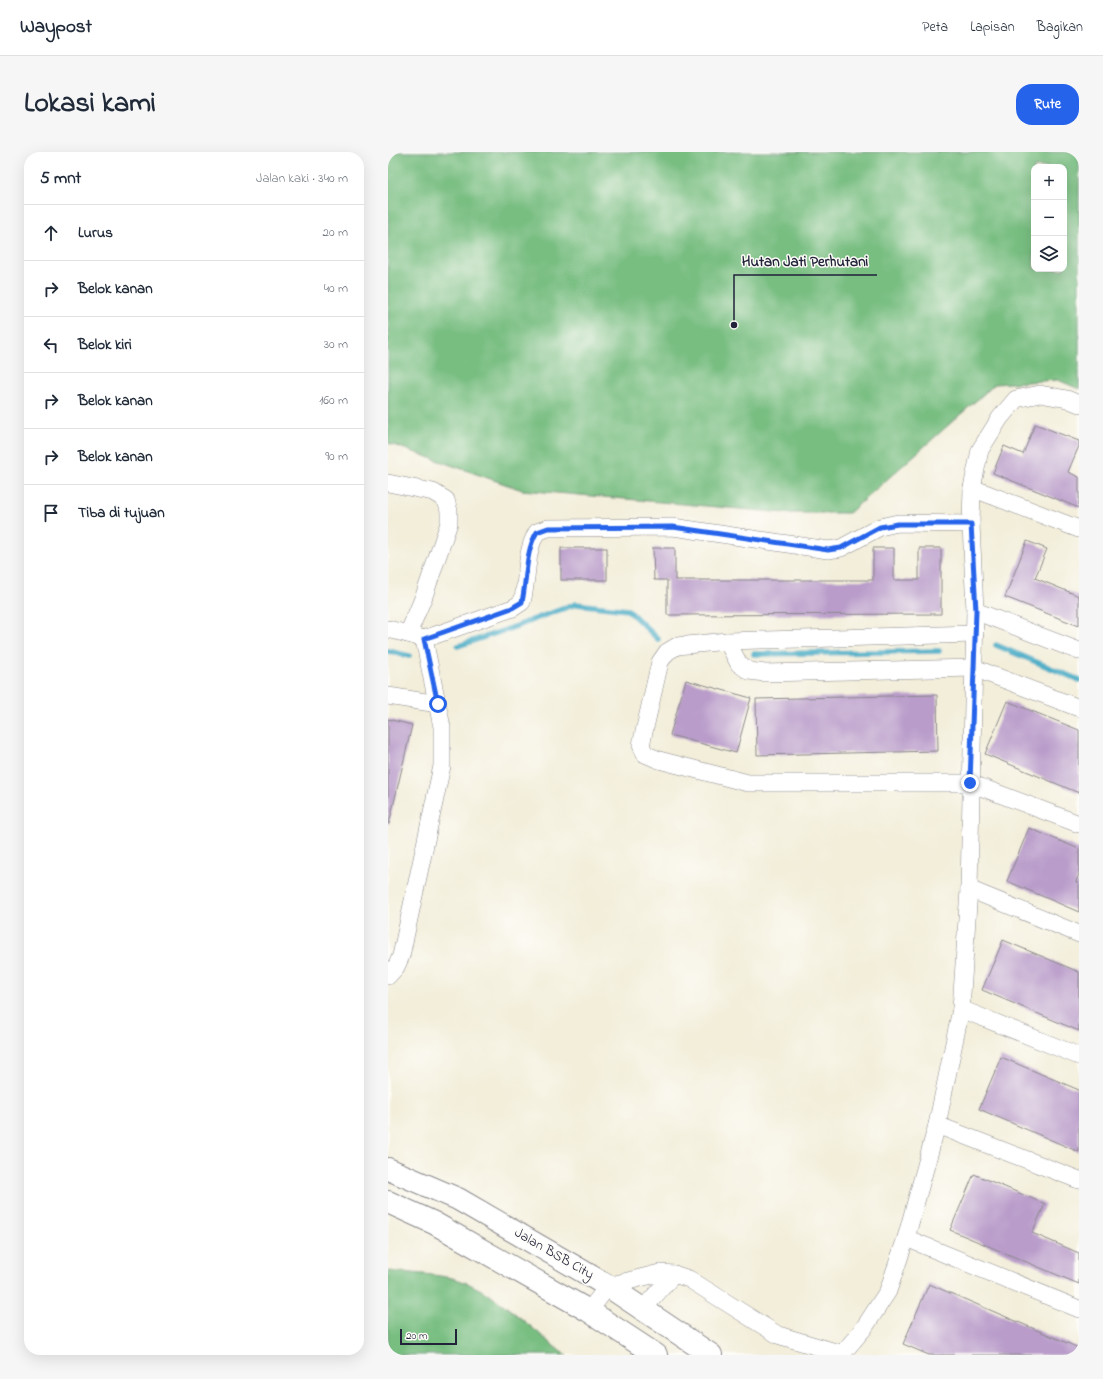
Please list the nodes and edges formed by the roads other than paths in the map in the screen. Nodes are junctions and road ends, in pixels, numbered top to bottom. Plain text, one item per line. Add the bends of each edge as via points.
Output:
1 (1079, 404) edge
2 (388, 483) edge
3 (972, 488) junction
4 (971, 524) junction
5 (1079, 529) edge
6 (976, 611) junction
7 (388, 629) edge
8 (975, 634) junction
9 (416, 637) junction
10 (727, 641) junction
11 (1079, 651) edge
12 (974, 668) junction
13 (388, 696) edge
14 (438, 704) junction
15 (1079, 708) edge
16 (970, 783) junction
17 (1079, 824) edge
18 (969, 889) junction
19 (1079, 934) edge
20 (388, 976) edge
21 (961, 1009) junction
22 (1079, 1056) edge
23 (937, 1125) junction
24 (388, 1169) edge
25 (1079, 1180) edge
26 (388, 1202) edge
27 (906, 1238) junction
28 (674, 1274) junction
29 (608, 1286) junction
30 (643, 1309) junction
31 (1079, 1309) edge
32 (588, 1311) junction
33 (656, 1355) edge
34 (711, 1355) edge
35 (843, 1355) edge

1 - 3 street via 1040,394 1016,399 1000,418 980,450
2 - 9 street via 433,492 446,500 449,511 449,523 432,574
3 - 4 street
3 - 5 street
4 - 6 street
4 - 9 street via 892,524 880,527 841,548 828,550 673,527 548,528 537,532 531,541 522,602 512,608
6 - 8 street
6 - 11 street
7 - 9 street
8 - 10 street
8 - 12 street
9 - 14 street
10 - 12 street via 739,664 749,671 765,673
10 - 16 street via 677,646 667,652 660,662 641,745 645,754 748,783
12 - 15 street
12 - 16 street
13 - 14 street
14 - 20 street via 442,727 442,766 401,956
16 - 17 street
16 - 18 street
18 - 19 street
18 - 21 street
21 - 22 street
21 - 23 street
23 - 25 street
23 - 27 street
24 - 29 street, Jalan BSB City via 458,1199
26 - 32 street via 434,1223
27 - 31 street
27 - 35 street via 888,1291
28 - 29 street via 660,1273
28 - 30 street
28 - 35 street via 689,1279 778,1335
29 - 30 street, Jalan BSB City
29 - 32 street
30 - 34 street, Jalan BSB City
32 - 33 street

